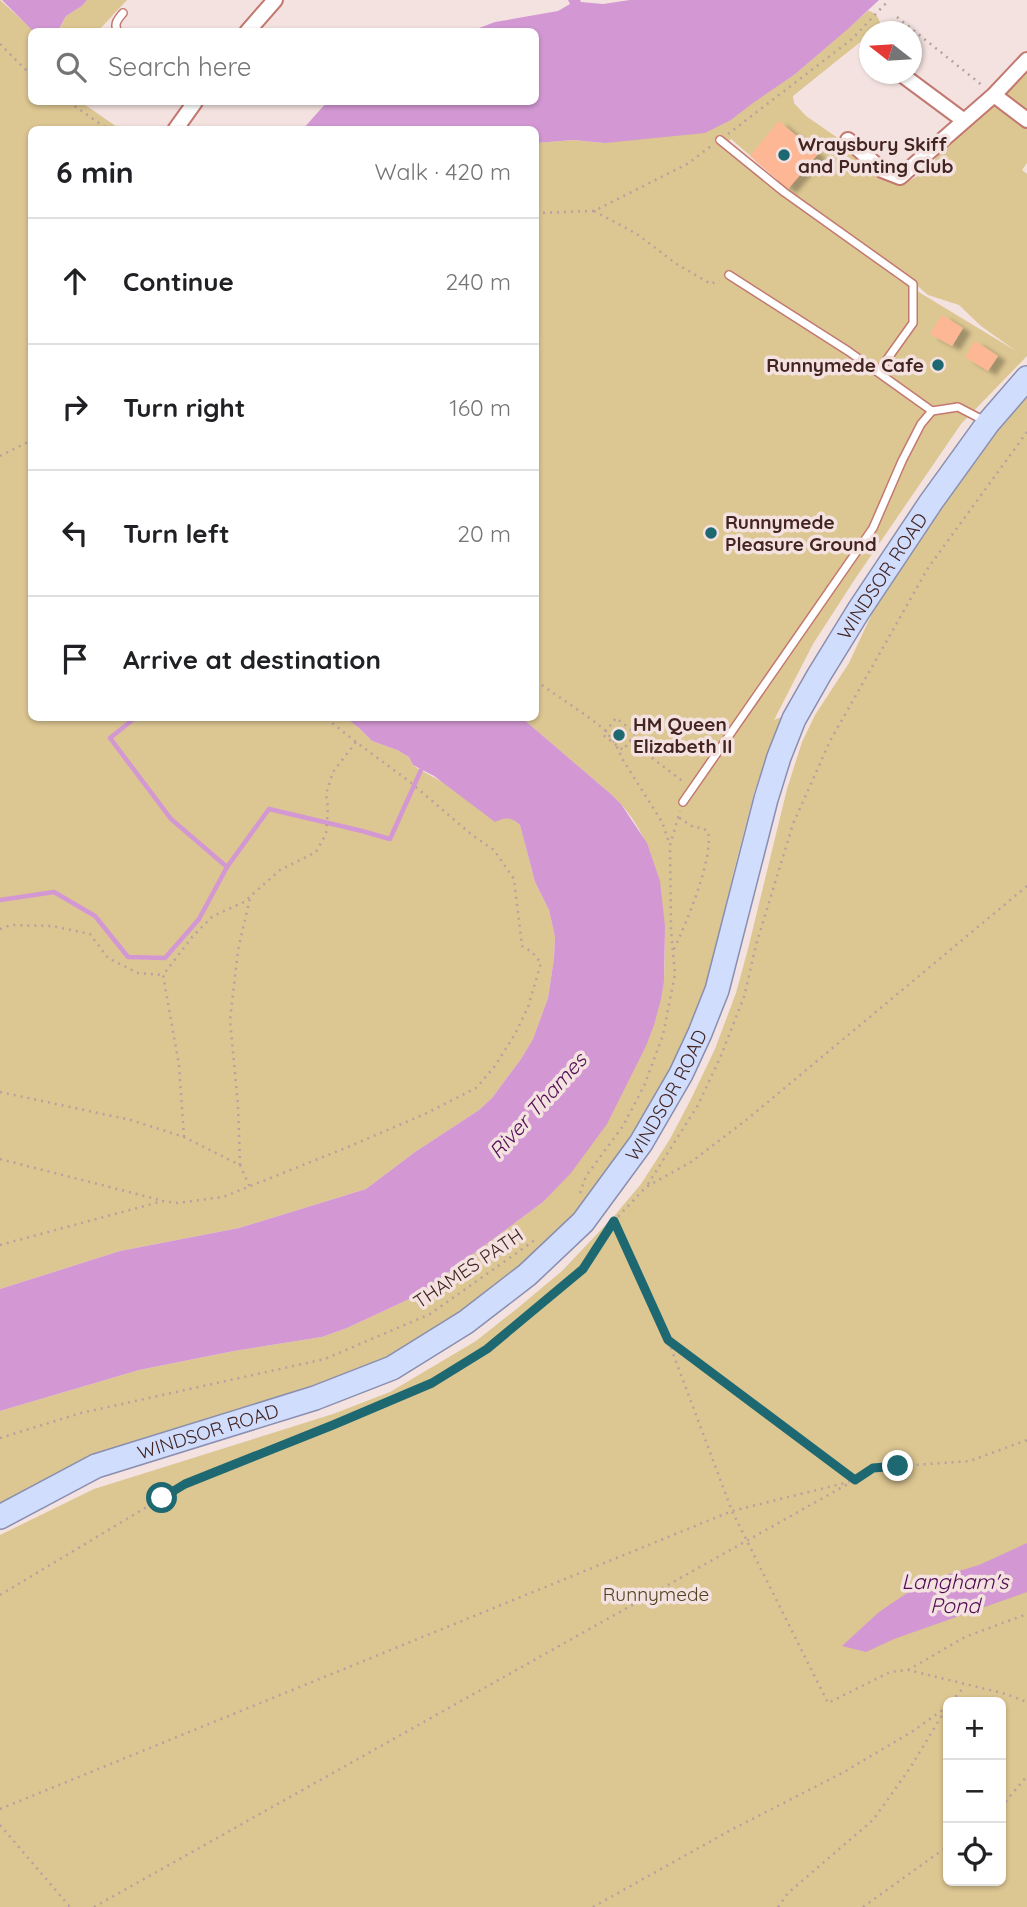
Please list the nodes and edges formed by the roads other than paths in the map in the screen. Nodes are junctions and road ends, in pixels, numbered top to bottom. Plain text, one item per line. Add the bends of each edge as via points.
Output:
1 (275, 0) edge
2 (123, 13) dead end
3 (116, 28) edge
4 (250, 28) edge
5 (1027, 60) edge
6 (914, 84) edge
7 (994, 95) junction
8 (193, 105) edge
9 (963, 120) junction
10 (1027, 120) edge
11 (178, 126) edge
12 (720, 140) road end
13 (848, 140) dead end
14 (729, 275) road end
15 (878, 372) junction
16 (1027, 378) edge
17 (932, 411) junction
18 (988, 422) junction
19 (684, 802) road end
20 (0, 1517) edge

1 - 4 street
2 - 3 lane
5 - 7 street
6 - 9 street
7 - 9 street
7 - 10 street
8 - 11 street
9 - 13 street via 901,177 882,170
12 - 15 lane via 913,284 913,323
14 - 15 lane
15 - 17 lane
16 - 18 main road, WINDSOR ROAD
17 - 18 lane via 958,407
17 - 19 lane via 920,424 873,528
18 - 20 main road, WINDSOR ROAD via 866,599 794,719 766,799 717,990 700,1033 641,1143 583,1222 466,1322 392,1368 303,1402 96,1466

